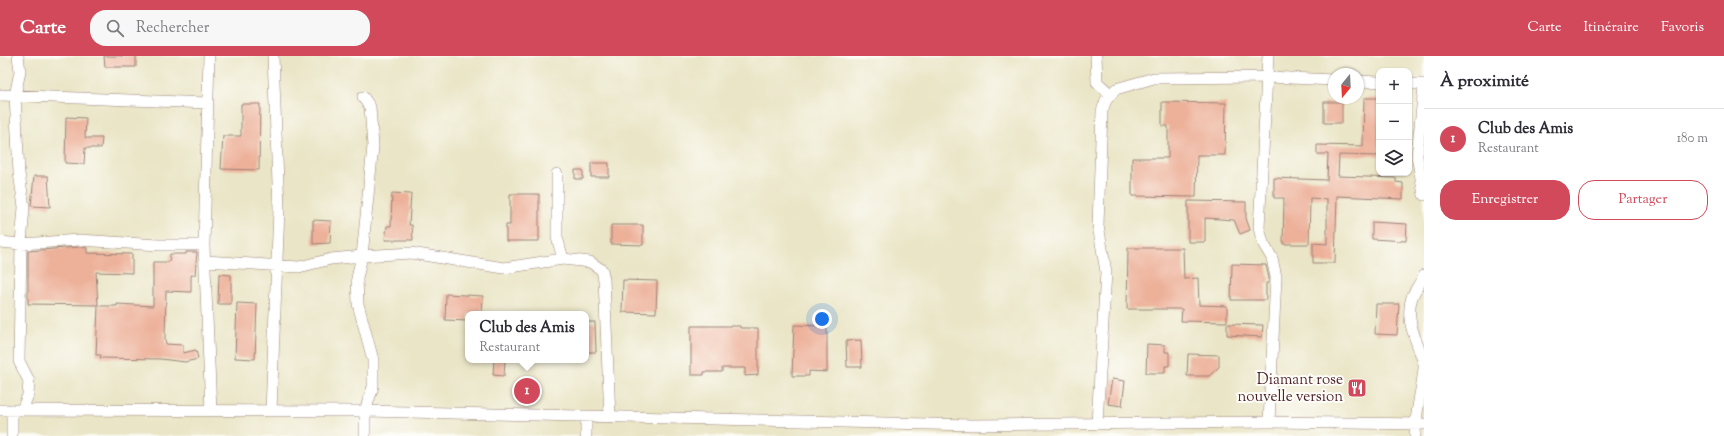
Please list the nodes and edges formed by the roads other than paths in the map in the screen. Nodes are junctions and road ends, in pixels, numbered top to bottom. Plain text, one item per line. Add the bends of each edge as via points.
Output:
1 (18, 56) edge
2 (209, 56) edge
3 (273, 56) edge
4 (1096, 56) edge
5 (1268, 56) edge
6 (1268, 77) junction
7 (1328, 80) edge
8 (1364, 81) edge
9 (1376, 82) edge
10 (1412, 84) edge
11 (1424, 85) edge
12 (1110, 94) junction
13 (0, 95) edge
14 (15, 96) junction
15 (363, 97) dead end
16 (208, 103) junction
17 (557, 174) dead end
18 (1424, 195) edge
19 (0, 242) edge
20 (21, 244) junction
21 (204, 245) junction
22 (362, 256) junction
23 (563, 259) junction
24 (205, 261) junction
25 (277, 266) junction
26 (1424, 275) edge
27 (1424, 364) edge
28 (1424, 368) edge
29 (0, 410) edge
30 (17, 410) junction
31 (211, 411) junction
32 (271, 411) junction
33 (365, 412) junction
34 (586, 417) junction
35 (610, 418) junction
36 (1269, 422) junction
37 (1097, 423) junction
38 (1419, 424) edge
39 (12, 436) edge
40 (365, 436) edge
41 (586, 436) edge
42 (1415, 436) edge

1 - 14 street via 20,71
2 - 16 street
3 - 25 street via 279,209
4 - 12 street via 1097,82
5 - 6 street
6 - 7 street
6 - 12 street via 1154,78 1116,89
6 - 36 street via 1259,228 1263,243 1272,258 1276,277
8 - 9 street
10 - 11 street
11 - 18 street via 1416,156
12 - 37 street via 1102,111 1098,225 1106,272
13 - 14 street
14 - 16 street
14 - 20 street via 19,173 24,207
15 - 22 street via 370,107 373,146
16 - 21 street
17 - 23 street via 557,237
19 - 20 street
20 - 21 street via 79,240
20 - 30 street via 19,361 29,381 28,395
21 - 24 street
22 - 23 street via 411,253 504,268
22 - 25 street via 331,259 299,267
22 - 33 street via 357,278 358,304 373,360 373,387
23 - 35 street via 590,262 602,270
24 - 25 street
24 - 31 street
25 - 32 street
26 - 27 street via 1412,297 1410,315
28 - 38 street
29 - 30 street
30 - 31 street
30 - 39 street
31 - 32 street
32 - 33 street
33 - 34 street
33 - 40 street
34 - 35 street
34 - 41 street
35 - 37 street via 972,425
36 - 37 street
36 - 38 street
38 - 42 street

